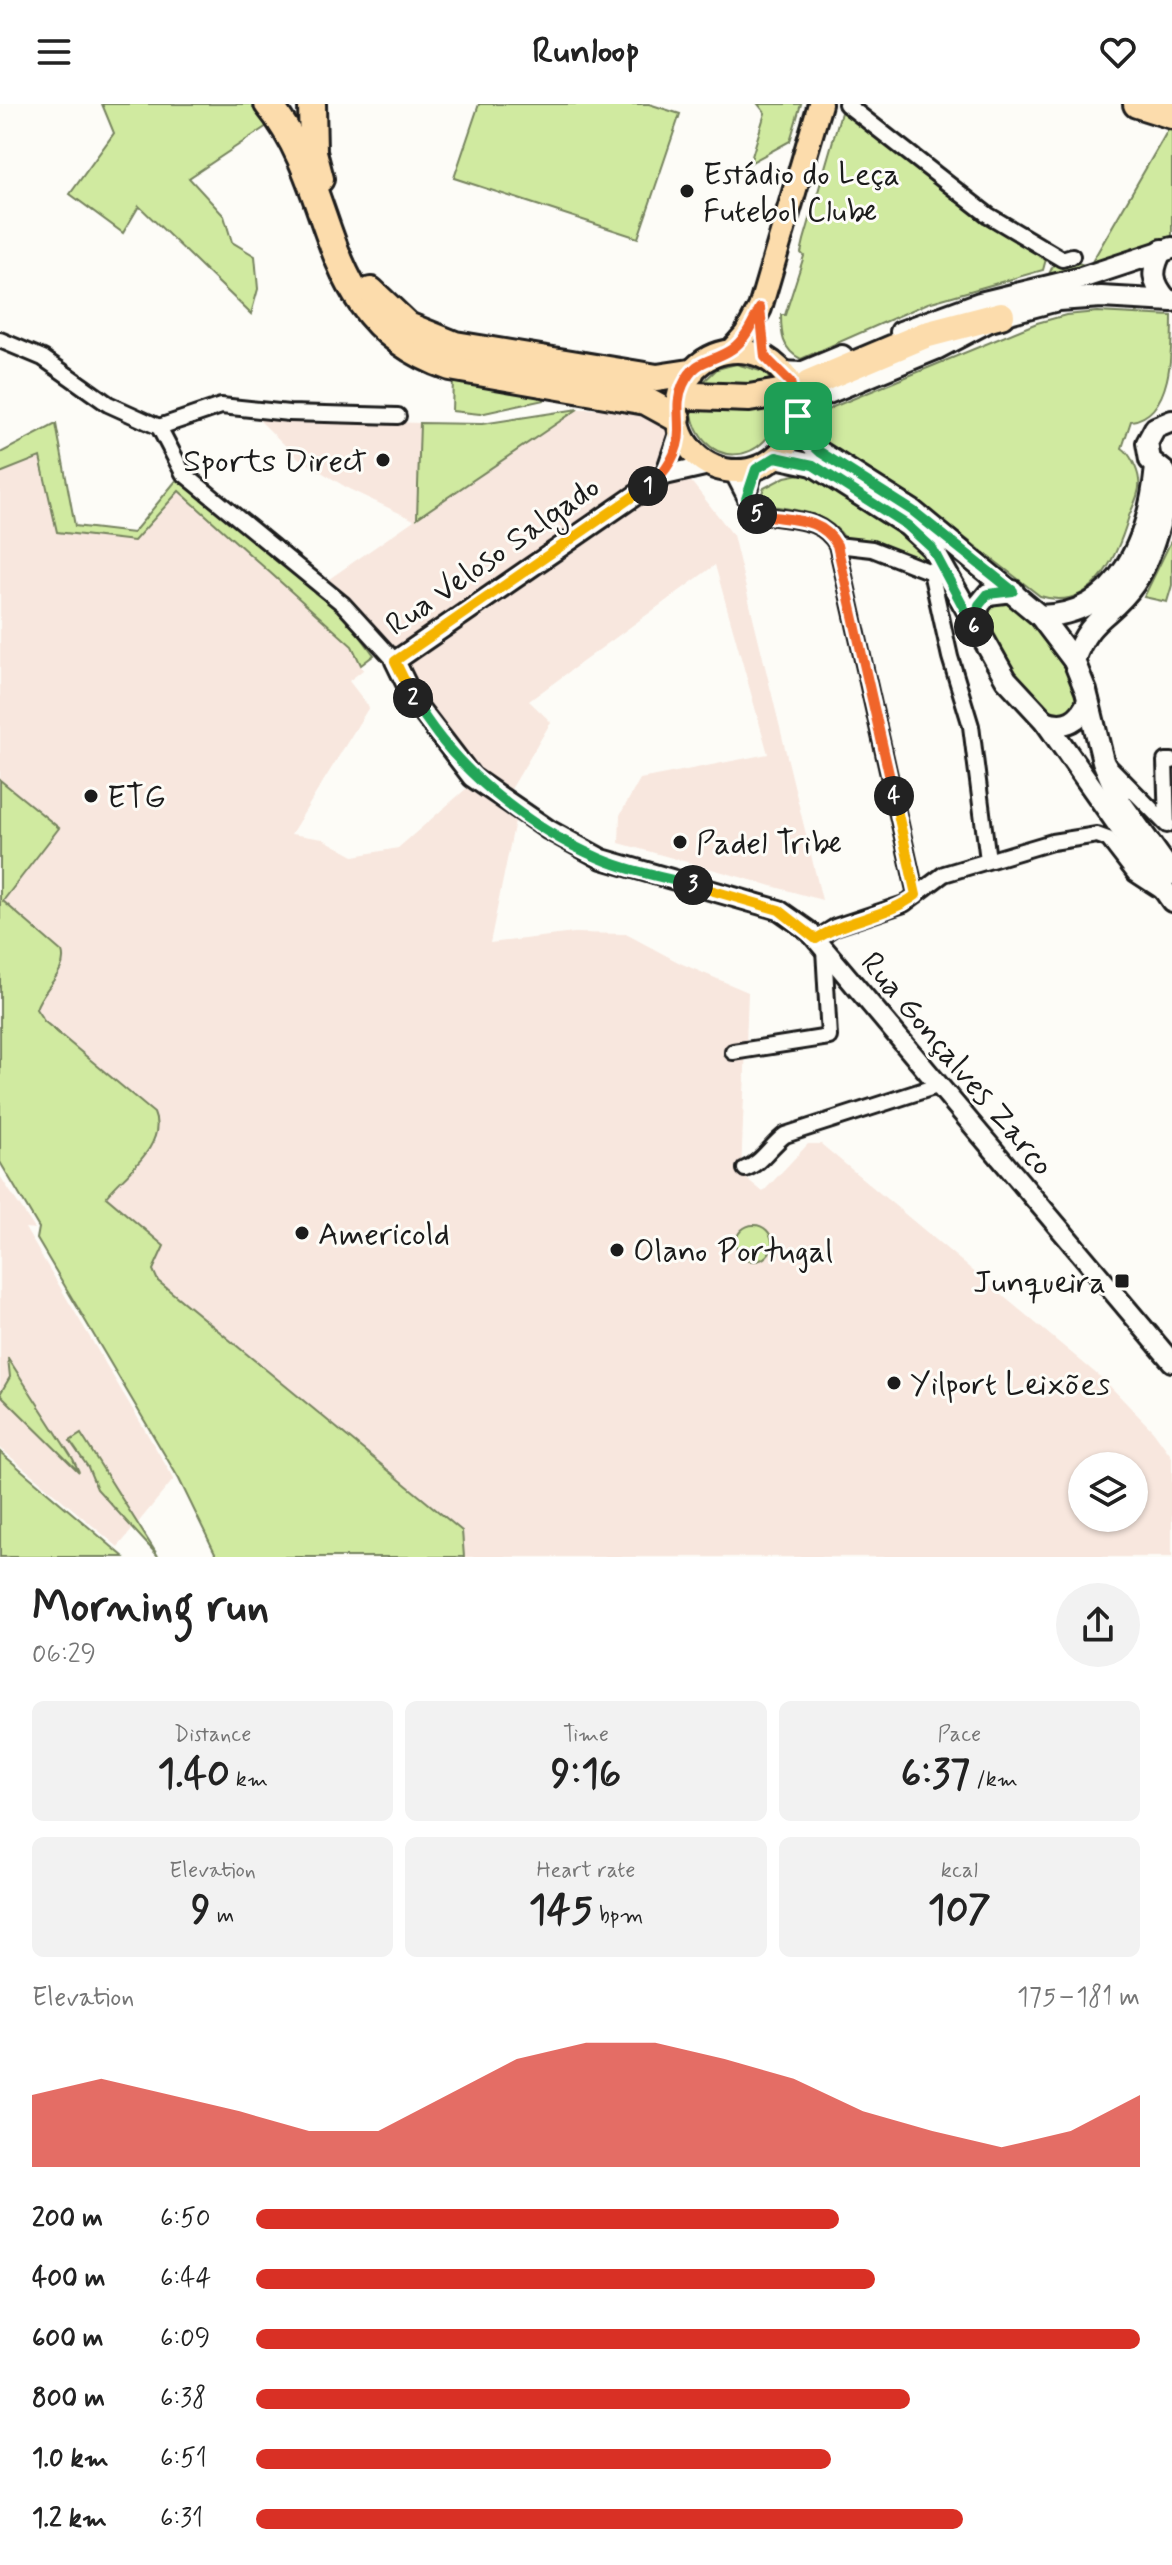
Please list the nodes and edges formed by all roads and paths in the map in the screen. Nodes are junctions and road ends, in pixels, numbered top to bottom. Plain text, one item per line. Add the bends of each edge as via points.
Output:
1 (268, 104) edge
2 (312, 104) edge
3 (820, 104) edge
4 (846, 104) edge
5 (1137, 104) edge
6 (1172, 115) edge
7 (1167, 249) edge
8 (1072, 256) dead end
9 (1169, 300) edge
10 (760, 308) junction
11 (1001, 315) junction
12 (374, 316) junction
13 (0, 340) edge
14 (731, 351) junction
15 (765, 357) junction
16 (781, 382) junction
17 (692, 384) junction
18 (809, 384) dead end
19 (661, 391) tunnel mouth
20 (398, 416) dead end
21 (1172, 421) edge
22 (796, 422) junction
23 (678, 424) junction
24 (159, 427) junction
25 (776, 457) junction
26 (709, 465) junction
27 (756, 469) junction
28 (732, 472) junction
29 (1167, 473) edge
30 (665, 475) junction
31 (746, 499) junction
32 (837, 545) junction
33 (1013, 591) junction
34 (1040, 616) junction
35 (974, 628) junction
36 (395, 661) junction
37 (1074, 661) junction
38 (1088, 701) junction
39 (1045, 721) junction
40 (1172, 761) edge
41 (1130, 800) junction
42 (1143, 834) junction
43 (1172, 840) edge
44 (988, 860) junction
45 (1172, 874) edge
46 (916, 895) junction
47 (1170, 898) edge
48 (820, 944) junction
49 (733, 1052) dead end
50 (937, 1086) junction
51 (745, 1169) dead end
52 (1172, 1362) edge

1 - 12 highway via 306,174 340,266
2 - 17 highway via 313,152 337,227 357,272 408,326 455,345
3 - 10 main road
4 - 8 street via 988,215 1062,259
5 - 6 highway
7 - 9 main road via 1153,275 1157,289
7 - 16 main road via 938,317
9 - 11 main road via 1058,300
10 - 14 main road
10 - 15 main road
11 - 18 highway via 925,335
11 - 22 main road via 938,348 811,400
12 - 19 highway via 444,352
12 - 23 highway via 384,332 420,356 450,367 646,401
13 - 24 street via 43,358 108,404
14 - 15 main road
14 - 17 main road via 708,358
15 - 16 main road
16 - 17 highway via 737,399
16 - 22 main road via 795,393
17 - 23 main road via 679,394
20 - 24 street via 221,406
21 - 29 main road via 1155,428 1147,452
22 - 25 main road
22 - 33 main road via 820,452 913,511
23 - 26 main road via 691,450
23 - 30 street
24 - 36 street, Rua Gonçalves Zarco via 183,473 343,604
25 - 27 main road
25 - 35 main road via 813,465 907,525 932,548
26 - 28 main road
26 - 30 street, Rua Veloso Salgado
27 - 28 main road
27 - 31 street
28 - 31 street
29 - 34 main road via 1154,486 1120,578 1102,597 1076,612
29 - 37 main road via 1148,560 1133,586 1090,625
30 - 36 street, Rua Veloso Salgado
31 - 32 street via 756,513 816,524
32 - 44 street via 872,549 931,572 971,726
32 - 46 street
33 - 34 main road
33 - 35 main road via 988,594 979,605
34 - 37 main road
35 - 39 main road via 1006,679
36 - 48 street, Rua Gonçalves Zarco via 416,704 472,777 549,830 602,859 779,910
37 - 38 main road
38 - 39 main road via 1077,719 1057,726
38 - 41 main road via 1103,761
39 - 47 main road
40 - 41 street via 1165,761 1167,825
41 - 42 main road
42 - 43 main road
42 - 45 main road
44 - 46 street via 944,874
44 - 47 street via 1102,835 1135,874
46 - 48 street via 835,927
48 - 49 street via 829,1037
48 - 50 street, Rua Gonçalves Zarco
50 - 51 street via 785,1135
50 - 52 street, Rua Gonçalves Zarco

